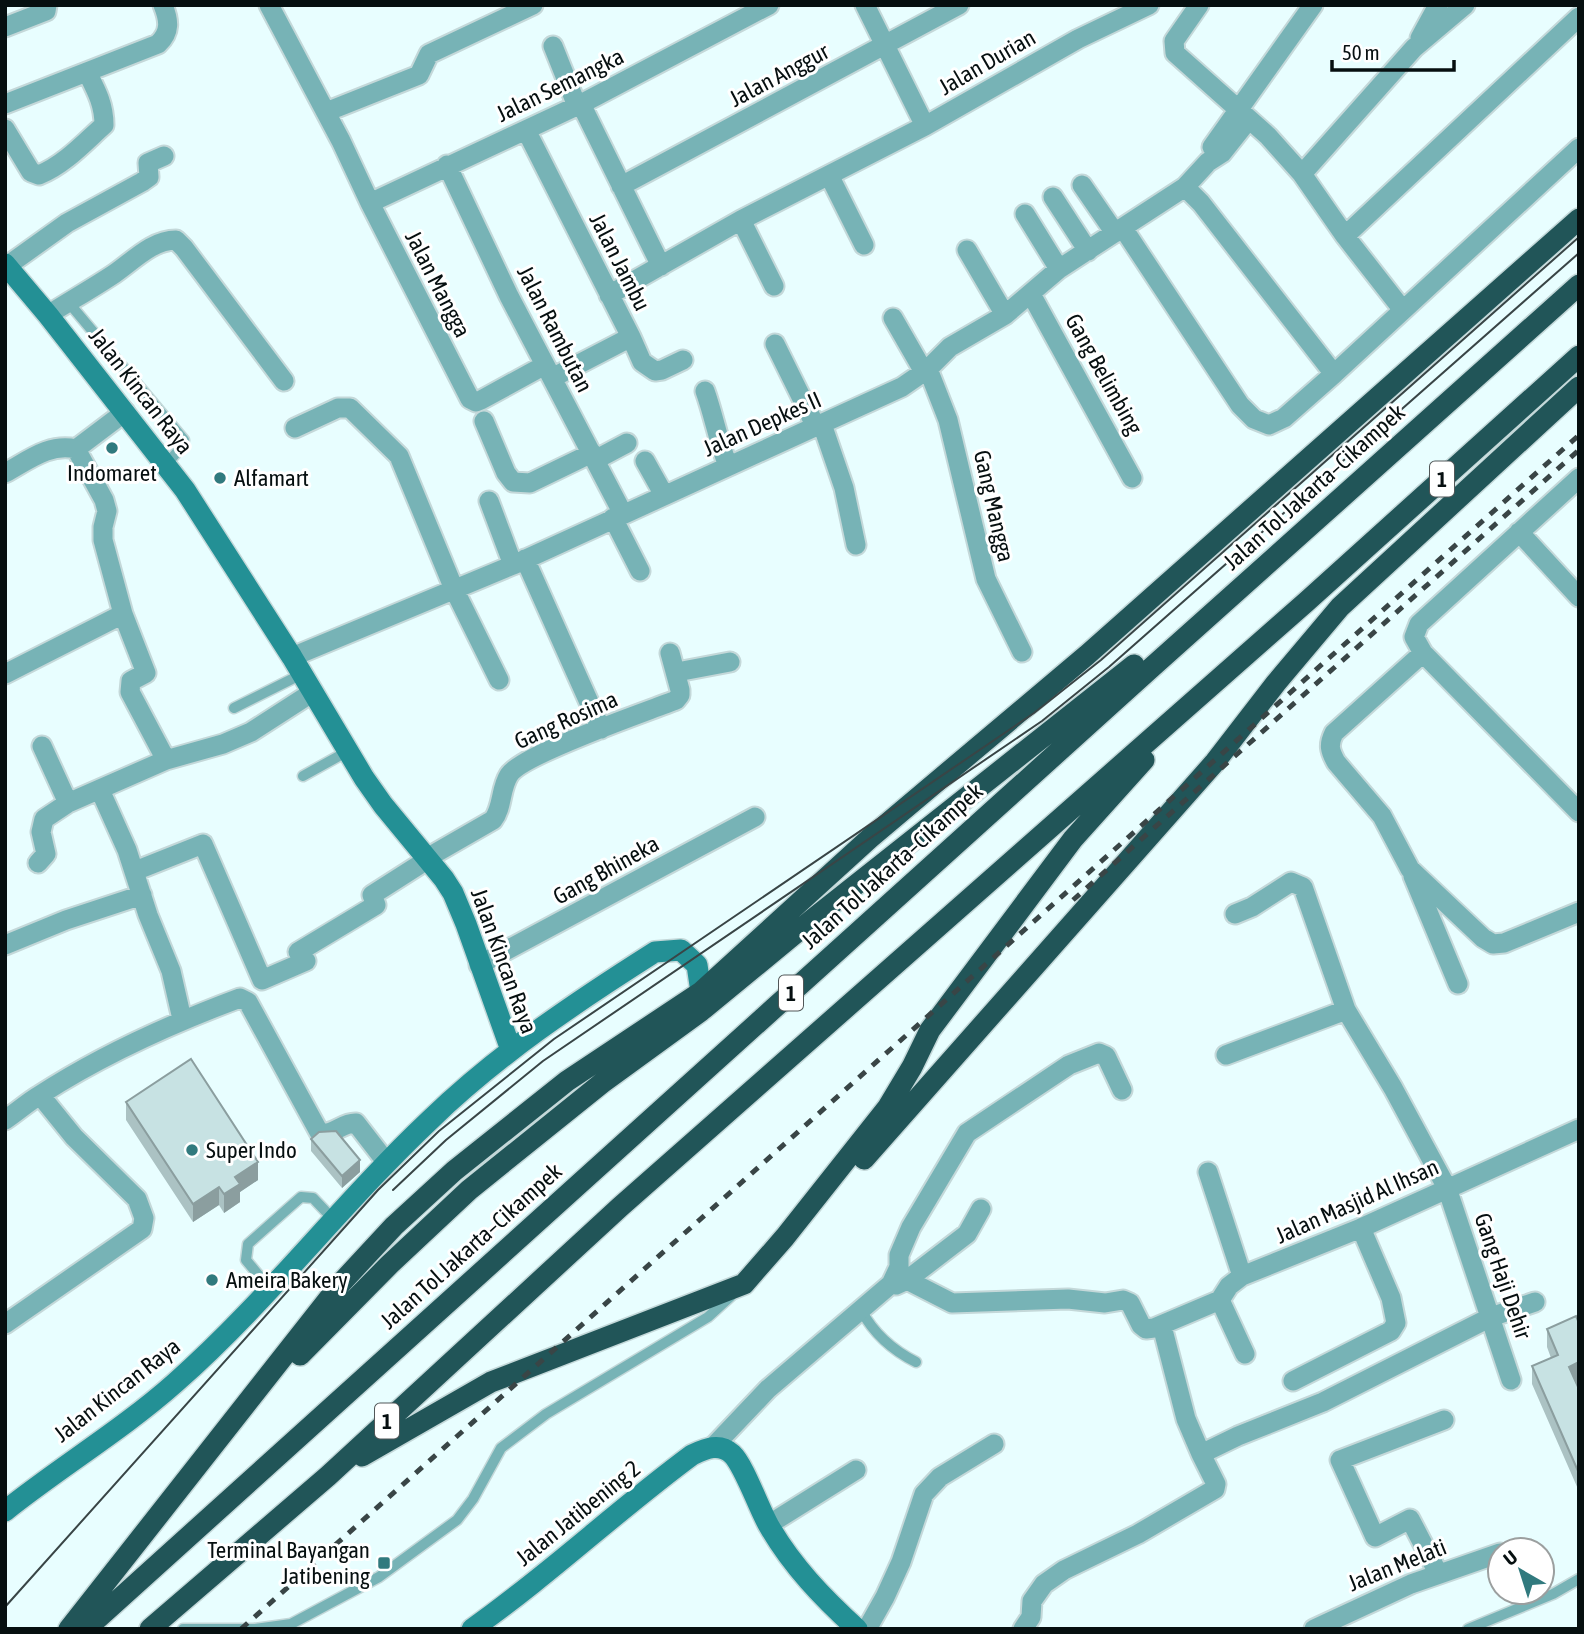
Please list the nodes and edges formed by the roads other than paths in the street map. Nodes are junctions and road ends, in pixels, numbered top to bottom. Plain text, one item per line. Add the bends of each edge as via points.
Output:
1 (47, 5) edge
2 (163, 5) edge
3 (269, 5) edge
4 (533, 5) edge
5 (769, 5) edge
6 (865, 5) edge
7 (959, 5) edge
8 (1149, 5) edge
9 (1199, 5) edge
10 (1313, 5) edge
11 (1438, 5) edge
12 (1465, 5) edge
13 (1579, 17) edge
14 (7, 23) edge
15 (553, 46) dead end
16 (886, 46) junction
17 (1414, 48) junction
18 (87, 72) junction
19 (5, 104) edge
20 (579, 105) junction
21 (326, 112) junction
22 (1244, 115) junction
23 (925, 126) junction
24 (5, 129) edge
25 (526, 130) junction
26 (1579, 148) edge
27 (164, 156) dead end
28 (447, 165) junction
29 (1302, 174) junction
30 (829, 175) junction
31 (1082, 185) dead end
32 (621, 186) junction
33 (1185, 187) junction
34 (1053, 197) dead end
35 (370, 203) junction
36 (1025, 215) dead end
37 (1579, 219) edge
38 (741, 220) junction
39 (1119, 231) junction
40 (1345, 236) junction
41 (864, 245) dead end
42 (967, 250) dead end
43 (1088, 251) junction
44 (6, 265) edge
45 (661, 266) junction
46 (1059, 269) junction
47 (1579, 285) edge
48 (775, 286) dead end
49 (1031, 294) junction
50 (609, 295) junction
51 (69, 303) junction
52 (1402, 309) junction
53 (48, 315) junction
54 (1005, 315) junction
55 (893, 318) dead end
56 (631, 337) junction
57 (775, 344) dead end
58 (1579, 356) edge
59 (1496, 359) junction
60 (682, 360) dead end
61 (926, 371) junction
62 (549, 372) junction
63 (1334, 374) junction
64 (284, 381) dead end
65 (1579, 387) edge
66 (705, 391) dead end
67 (125, 412) junction
68 (484, 421) dead end
69 (819, 426) junction
70 (295, 428) dead end
71 (627, 443) dead end
72 (76, 449) junction
73 (594, 456) junction
74 (645, 461) dead end
75 (166, 465) junction
76 (728, 466) junction
77 (5, 472) edge
78 (1132, 478) dead end
79 (1579, 478) edge
80 (664, 495) junction
81 (489, 501) dead end
82 (618, 516) junction
83 (1519, 532) junction
84 (856, 545) dead end
85 (519, 562) junction
86 (640, 571) dead end
87 (454, 589) junction
88 (1579, 597) edge
89 (1306, 602) junction
90 (123, 614) junction
91 (1022, 652) dead end
92 (670, 653) dead end
93 (1423, 653) junction
94 (730, 662) dead end
95 (677, 672) junction
96 (5, 674) edge
97 (302, 674) junction
98 (499, 680) dead end
99 (233, 708) dead end
100 (601, 729) junction
101 (42, 746) dead end
102 (348, 750) junction
103 (166, 760) junction
104 (303, 776) dead end
105 (100, 790) junction
106 (68, 803) junction
107 (1579, 812) edge
108 (755, 817) dead end
109 (423, 861) junction
110 (38, 863) dead end
111 (1410, 869) junction
112 (135, 871) junction
113 (142, 895) junction
114 (1579, 912) edge
115 (1235, 914) dead end
116 (5, 945) edge
117 (479, 965) junction
118 (1458, 985) dead end
119 (701, 992) junction
120 (1346, 1010) junction
121 (182, 1019) junction
122 (511, 1050) junction
123 (1226, 1055) dead end
124 (1122, 1090) dead end
125 (40, 1095) junction
126 (5, 1120) edge
127 (1579, 1129) edge
128 (387, 1163) junction
129 (1208, 1172) dead end
130 (1447, 1188) junction
131 (981, 1209) dead end
132 (333, 1219) junction
133 (1361, 1228) junction
134 (785, 1237) junction
135 (1242, 1276) junction
136 (899, 1282) junction
137 (744, 1284) junction
138 (270, 1290) junction
139 (1220, 1300) junction
140 (1535, 1302) dead end
141 (861, 1310) junction
142 (1491, 1317) junction
143 (5, 1324) edge
144 (1162, 1326) junction
145 (1245, 1354) dead end
146 (916, 1362) dead end
147 (1511, 1380) dead end
148 (1293, 1381) dead end
149 (1444, 1420) dead end
150 (234, 1421) junction
151 (994, 1444) dead end
152 (717, 1447) junction
153 (1201, 1454) junction
154 (856, 1470) dead end
155 (327, 1476) junction
156 (5, 1511) edge
157 (768, 1525) junction
158 (1486, 1557) edge
159 (1438, 1573) junction
160 (1579, 1579) edge
161 (69, 1629) edge
162 (86, 1629) edge
163 (150, 1629) edge
164 (183, 1629) edge
165 (255, 1629) edge
166 (472, 1629) edge
167 (857, 1629) edge
168 (867, 1629) edge
169 (1023, 1629) edge
170 (1314, 1629) edge
171 (1468, 1629) edge

1 - 14 street via 46,11
2 - 18 street via 169,20 166,37
3 - 21 street, Jalan Mangga
4 - 21 street via 429,54 419,75
5 - 20 street, Jalan Semangka
6 - 16 street, Jalan Durian
7 - 16 street, Jalan Anggur
8 - 23 street, Jalan Durian via 1014,73
9 - 22 street via 1174,41 1175,53
10 - 22 street, Jalan Depkes II
11 - 17 street
12 - 17 street
13 - 40 street
15 - 20 street
16 - 23 street, Jalan Durian
16 - 32 street, Jalan Anggur
17 - 29 street
18 - 19 street
18 - 24 street via 99,95 104,125 47,172 31,172
20 - 25 street, Jalan Semangka
20 - 32 street
21 - 35 street, Jalan Mangga
22 - 29 street
22 - 33 street, Jalan Depkes II via 1213,146 1208,162
23 - 30 street, Jalan Durian
25 - 28 street, Jalan Semangka
25 - 50 street, Jalan Jambu
26 - 52 street
27 - 44 street via 148,163 149,177 142,182 67,223
28 - 35 street, Jalan Semangka
28 - 62 street, Jalan Rambutan
29 - 40 street
30 - 38 street, Jalan Durian
30 - 41 street
31 - 39 street
32 - 45 street
33 - 39 street, Jalan Depkes II
33 - 63 street
34 - 43 street
35 - 62 street, Jalan Mangga via 470,399 476,402
36 - 46 street
37 - 119 highway via 1087,655 870,838
38 - 45 street, Jalan Durian
38 - 48 street
39 - 43 street, Jalan Depkes II
39 - 63 street via 1254,419 1269,425 1284,418
40 - 52 street
42 - 54 street
43 - 46 street, Jalan Depkes II
44 - 53 main road, Jalan Kincan Raya
45 - 50 street, Jalan Durian
46 - 49 street, Jalan Depkes II
47 - 59 highway, Jalan Tol Jakarta–Cikampek / 1
49 - 54 street, Jalan Depkes II
49 - 78 street, Gang Belimbing
50 - 56 street, Jalan Jambu
51 - 53 street
51 - 64 street via 148,249 176,240
51 - 75 lane via 184,440
52 - 63 street
53 - 67 main road, Jalan Kincan Raya
54 - 61 street, Jalan Depkes II via 950,347
55 - 61 street, Gang Mangga
56 - 60 street via 642,362 654,371
56 - 62 street, Jalan Jambu
57 - 69 street
58 - 89 highway, 1
59 - 150 highway via 1123,675 469,1190
59 - 162 highway, Jalan Tol Jakarta–Cikampek / 1
61 - 69 street, Jalan Depkes II
61 - 91 street, Gang Mangga via 948,419 986,579
62 - 73 street, Jalan Rambutan
65 - 134 highway via 1340,607 1188,792 854,1171
66 - 76 street
67 - 72 street
67 - 75 main road, Jalan Kincan Raya
68 - 73 street via 513,482 530,483
69 - 76 street, Jalan Depkes II
69 - 84 street via 844,488
70 - 87 street via 338,408 350,408 388,443 401,460
71 - 73 street
72 - 77 street via 49,448
72 - 90 street via 107,511 103,540
73 - 82 street, Jalan Rambutan
74 - 80 street
75 - 97 main road, Jalan Kincan Raya
76 - 80 street, Jalan Depkes II
79 - 83 street
80 - 82 street, Jalan Depkes II
81 - 85 street
82 - 85 street, Jalan Depkes II
82 - 86 street, Jalan Rambutan
83 - 88 street
83 - 93 street via 1419,624 1414,637
85 - 87 street, Jalan Depkes II
85 - 100 street
87 - 97 street, Jalan Depkes II
87 - 98 street
89 - 134 highway via 1159,744 1073,839 930,1030 888,1107
89 - 155 highway, 1 via 620,1208
90 - 96 street
90 - 103 street via 146,673 131,681 130,692
92 - 95 street
93 - 107 street
93 - 111 street via 1330,742 1336,762 1382,816
94 - 95 street
95 - 100 street, Gang Rosima via 680,695 676,700
97 - 99 lane
97 - 102 main road, Jalan Kincan Raya
97 - 103 street, Jalan Depkes II via 251,732
100 - 109 street, Gang Rosima via 519,765 509,775 493,820
101 - 106 street
102 - 104 lane
102 - 109 main road, Jalan Kincan Raya
103 - 105 street, Jalan Depkes II
105 - 106 street, Jalan Depkes II
105 - 112 street
106 - 110 street, Jalan Depkes II via 44,819 41,832 46,854
108 - 117 street, Gang Bhineka
109 - 112 street, Gang Rosima via 372,895 376,905 298,952 306,961 262,980 203,844
109 - 117 main road, Jalan Kincan Raya via 453,893
111 - 114 street via 1493,944
111 - 118 street
112 - 113 street
113 - 116 street
113 - 121 street via 171,971
115 - 120 street, Gang Haji Dehir via 1292,882 1303,887
117 - 122 main road, Jalan Kincan Raya
119 - 122 main road via 696,965 681,950 655,952
119 - 150 highway via 567,1081 454,1171 394,1226 342,1282
120 - 123 street
120 - 130 street, Gang Haji Dehir
121 - 125 street
121 - 128 street via 240,998 246,1000 318,1132 330,1133 356,1123
122 - 128 main road, Jalan Kincan Raya via 478,1075
124 - 136 street via 1106,1056 1099,1053 1069,1065 967,1133 911,1227 899,1255
125 - 126 street
125 - 143 street via 74,1137 137,1199 144,1219 142,1229
127 - 130 street, Jalan Masjid Al Ihsan
128 - 132 main road, Jalan Kincan Raya
129 - 135 street
130 - 133 street, Jalan Masjid Al Ihsan
130 - 142 street, Gang Haji Dehir
131 - 136 street via 967,1234
132 - 138 main road, Jalan Kincan Raya
132 - 138 lane via 313,1198 301,1196 248,1244 246,1260
133 - 135 street, Jalan Masjid Al Ihsan
133 - 148 street via 1391,1297 1396,1323 1391,1331
134 - 137 highway
135 - 139 street, Jalan Masjid Al Ihsan
136 - 141 street
136 - 144 street via 952,1303 1123,1300 1130,1303 1146,1329
137 - 155 highway via 491,1382
137 - 165 lane via 708,1317 546,1414 501,1448 457,1520 379,1577 291,1625
138 - 156 main road, Jalan Kincan Raya via 166,1390
139 - 144 street, Jalan Masjid Al Ihsan
139 - 145 street
140 - 142 street
141 - 146 lane via 891,1348
141 - 152 street via 768,1389
142 - 147 street, Gang Haji Dehir
142 - 153 street via 1323,1402
144 - 153 street via 1186,1419
149 - 159 street via 1340,1460 1375,1537 1410,1519
150 - 161 highway
151 - 168 street via 940,1477 924,1494 901,1562
152 - 157 main road via 739,1463
152 - 166 main road, Jalan Jatibening 2 via 692,1455 659,1479
153 - 169 street via 1215,1489 1138,1534 1063,1570 1044,1584 1032,1601 1031,1617
154 - 157 street
155 - 163 highway, 1
157 - 167 main road via 802,1574
158 - 159 street, Jalan Melati
159 - 170 street, Jalan Melati
160 - 171 lane
164 - 165 lane

